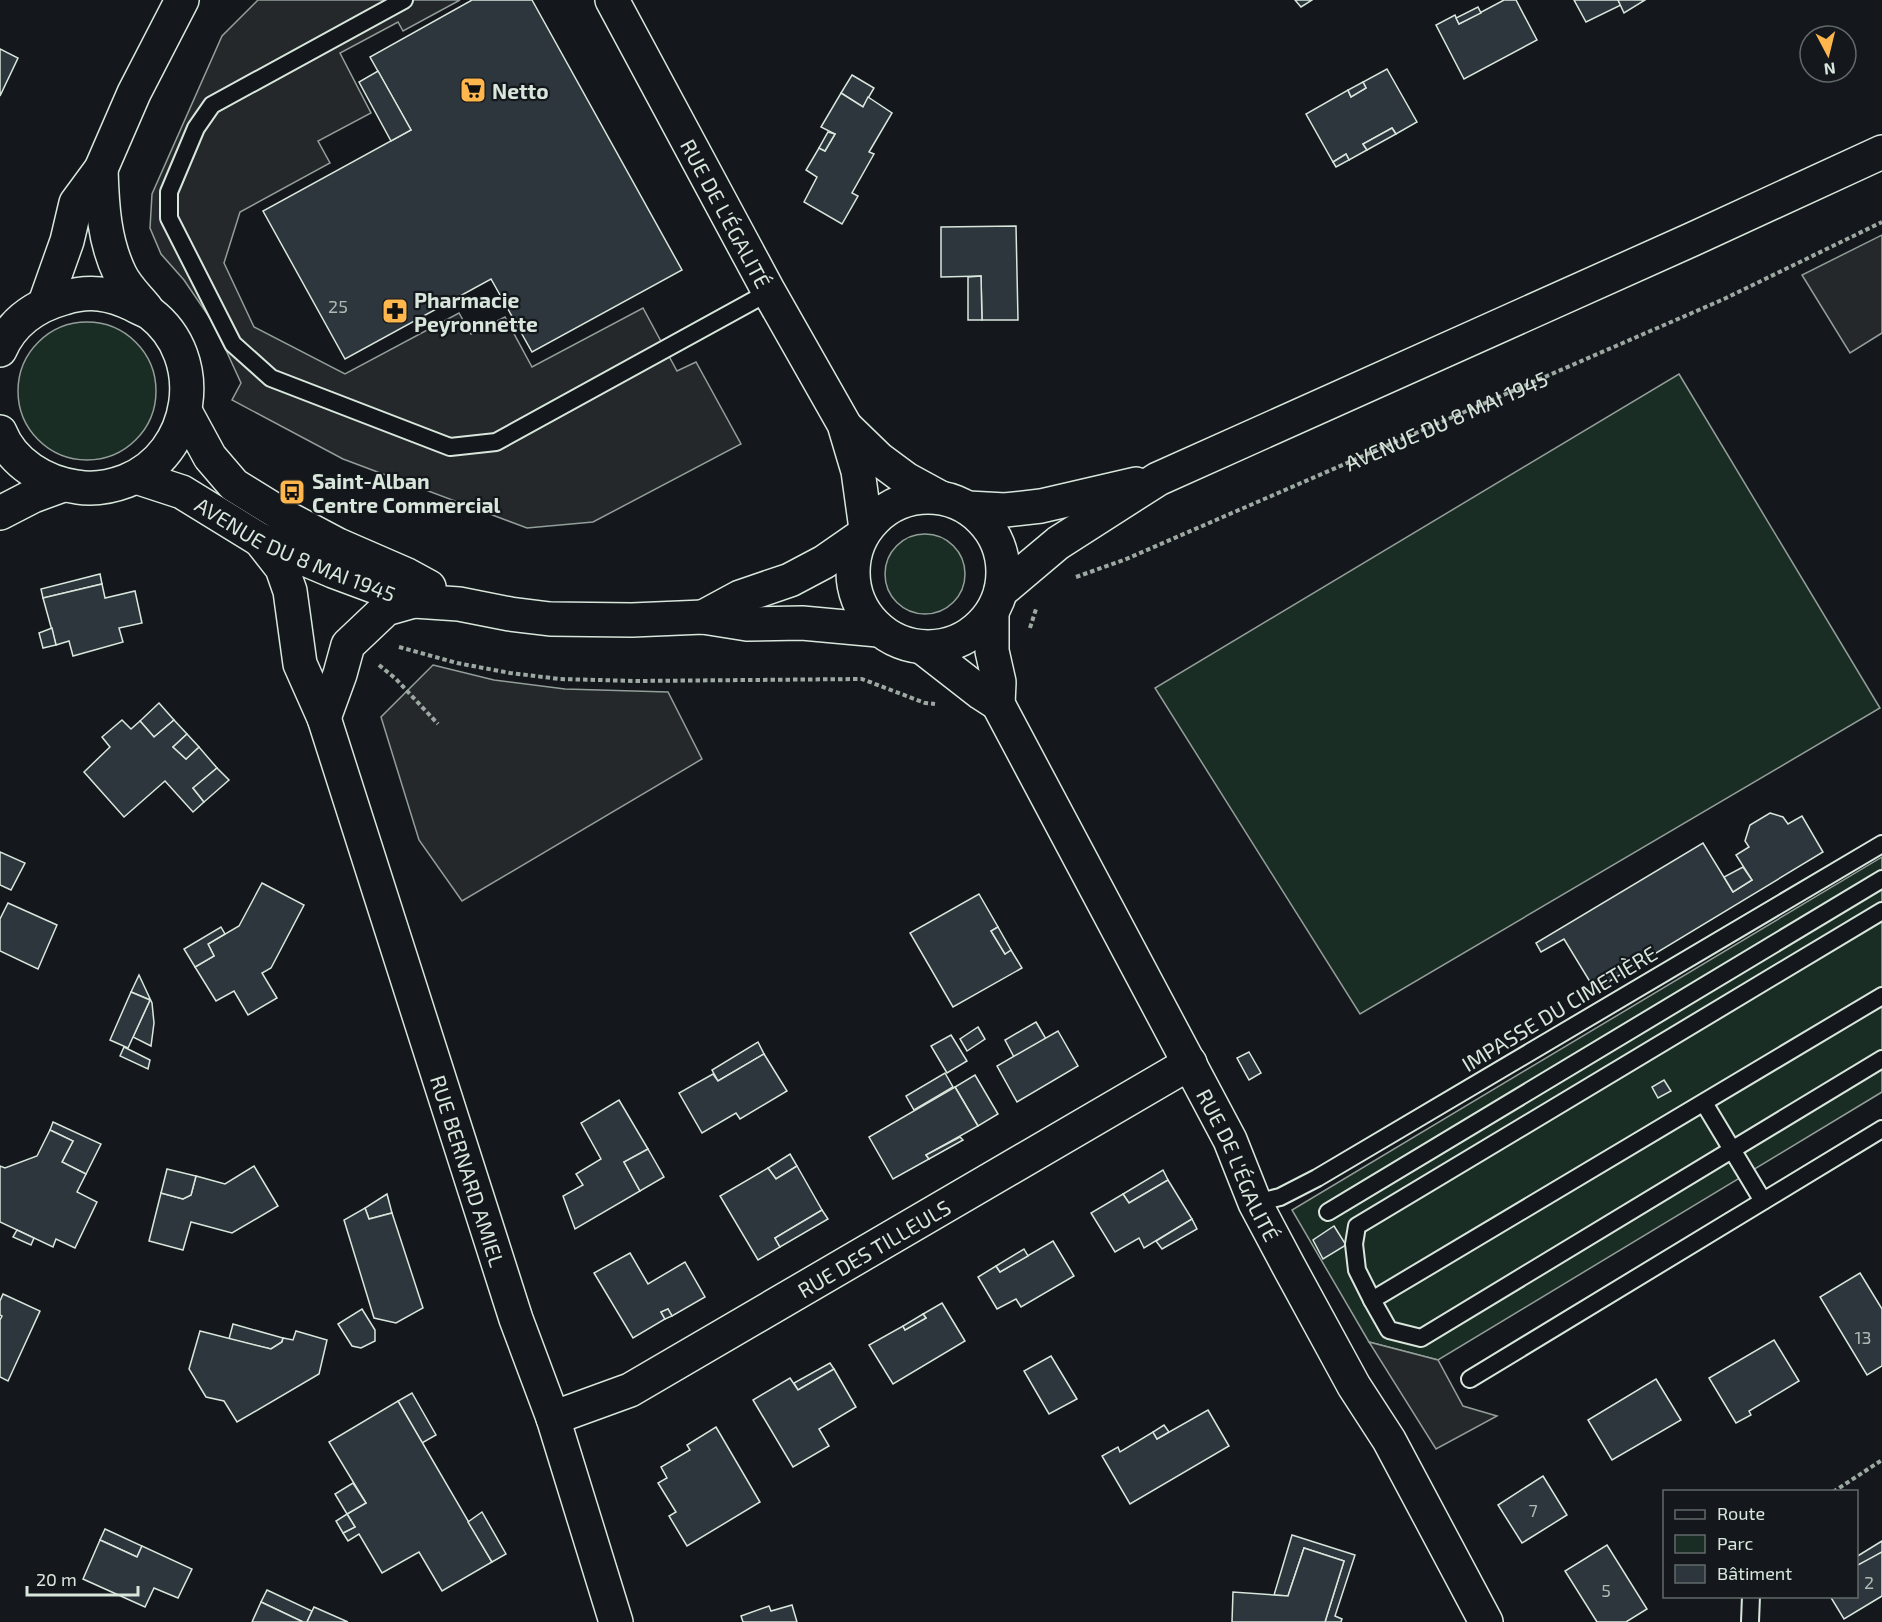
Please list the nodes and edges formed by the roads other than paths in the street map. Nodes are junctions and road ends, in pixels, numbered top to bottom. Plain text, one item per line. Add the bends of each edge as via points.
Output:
1 (182, 0) edge
2 (404, 0) edge
3 (612, 0) edge
4 (1882, 152) edge
5 (101, 168) junction
6 (768, 292) junction
7 (45, 303) junction
8 (149, 313) junction
9 (0, 350) edge
10 (185, 411) junction
11 (844, 424) junction
12 (0, 432) edge
13 (136, 477) junction
14 (1158, 479) junction
15 (63, 485) junction
16 (954, 502) junction
17 (0, 513) edge
18 (863, 533) junction
19 (260, 540) junction
20 (414, 601) junction
21 (996, 602) junction
22 (459, 604) junction
23 (703, 617) junction
24 (878, 630) junction
25 (922, 647) junction
26 (998, 704) junction
27 (324, 718) junction
28 (1882, 844) edge
29 (1882, 879) edge
30 (1882, 911) edge
31 (1882, 996) edge
32 (1628, 1032) junction
33 (1642, 1055) junction
34 (1882, 1059) edge
35 (1190, 1063) junction
36 (1704, 1103) junction
37 (1882, 1130) edge
38 (1732, 1150) junction
39 (1763, 1201) junction
40 (1255, 1203) junction
41 (1328, 1212) dead end
42 (1372, 1300) junction
43 (1470, 1379) dead end
44 (553, 1418) junction
45 (1751, 1598) edge
46 (616, 1622) edge
47 (1485, 1622) edge
48 (1749, 1622) edge

1 - 5 main road
2 - 6 lane via 212,105 196,128 169,192 169,218 233,344 271,378 450,447 496,442
3 - 6 main road, RUE DE L'ÉGALITÉ
4 - 14 main road
5 - 7 main road via 76,204
5 - 8 main road via 108,241 121,276
6 - 11 main road, RUE DE L'ÉGALITÉ
7 - 8 main road via 81,293 117,297
7 - 9 main road via 23,318
8 - 10 main road via 169,333 182,357 187,384
10 - 13 main road via 176,438 159,460
10 - 22 main road, AVENUE DU 8 MAI 1945 via 210,456 234,485 338,545 407,575
11 - 16 main road, RUE DE L'ÉGALITÉ via 906,479
11 - 18 main road, RUE DE L'ÉGALITÉ via 858,471
12 - 15 main road via 18,459 39,475
13 - 15 main road via 113,486 88,489
13 - 19 main road, AVENUE DU 8 MAI 1945 via 182,492
14 - 16 main road via 1041,506 1005,510
14 - 21 main road via 1058,543
15 - 17 main road
16 - 18 main road via 918,497 898,503 880,513
16 - 21 main road via 986,523 998,544 1003,567
18 - 23 main road, AVENUE DU 8 MAI 1945 via 824,562 790,580 740,597
18 - 24 main road via 854,556 852,576 856,596
19 - 20 main road, AVENUE DU 8 MAI 1945
19 - 27 main road, RUE BERNARD AMIEL via 282,568 290,591 300,664
20 - 22 main road, AVENUE DU 8 MAI 1945
20 - 27 main road via 386,609 348,645
21 - 25 main road via 978,628 962,639 943,646
21 - 26 main road, RUE DE L'ÉGALITÉ via 992,651 999,682
22 - 23 main road, AVENUE DU 8 MAI 1945 via 550,619
23 - 24 main road, AVENUE DU 8 MAI 1945 via 747,624 802,623
24 - 25 main road via 906,645
25 - 26 main road, RUE DE L'ÉGALITÉ
26 - 35 main road, RUE DE L'ÉGALITÉ
27 - 44 main road, RUE BERNARD AMIEL via 516,1319
28 - 40 lane, IMPASSE DU CIMETIÈRE via 1317,1178 1280,1197
29 - 32 lane
30 - 33 lane
31 - 36 lane
32 - 33 lane
32 - 41 lane
33 - 42 lane via 1357,1226 1357,1270
34 - 38 lane
35 - 40 main road, RUE DE L'ÉGALITÉ via 1230,1140
35 - 44 main road, RUE DES TILLEULS via 630,1390
36 - 38 lane
36 - 42 lane
37 - 39 lane
38 - 39 lane
38 - 42 lane via 1421,1338 1389,1330
39 - 43 lane
40 - 47 main road, RUE DE L'ÉGALITÉ via 1354,1386 1389,1440
44 - 46 main road, RUE BERNARD AMIEL
45 - 48 lane

